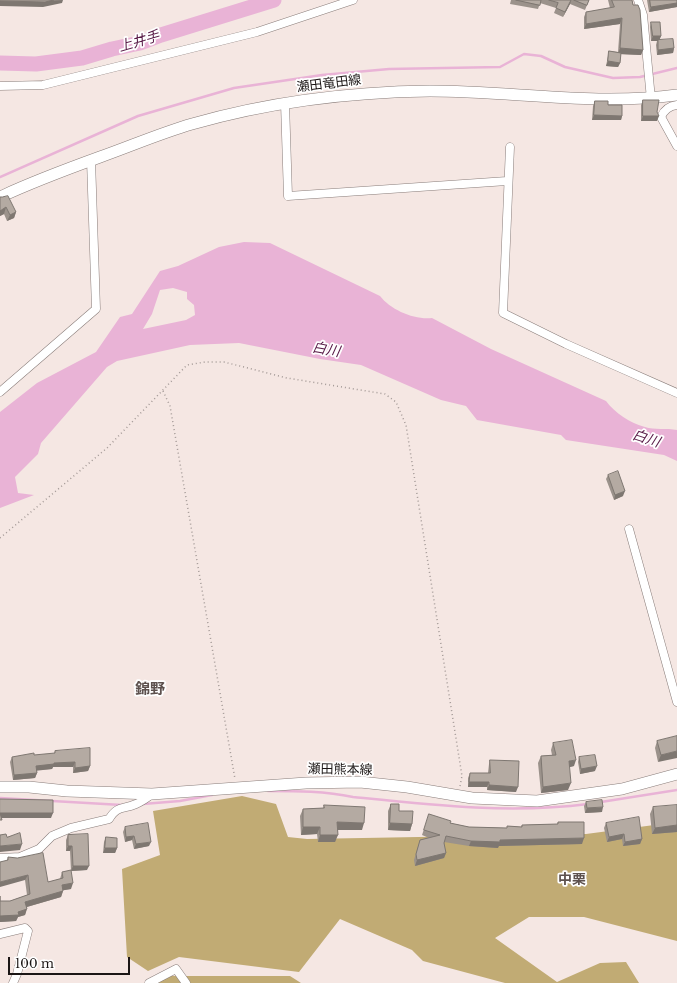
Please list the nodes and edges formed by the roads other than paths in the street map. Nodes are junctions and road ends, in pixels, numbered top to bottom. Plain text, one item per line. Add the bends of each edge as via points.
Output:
1 (353, 0) edge
2 (638, 0) edge
3 (0, 86) edge
4 (677, 95) edge
5 (651, 99) junction
6 (285, 103) junction
7 (677, 105) edge
8 (677, 146) edge
9 (510, 147) dead end
10 (91, 160) junction
11 (507, 181) junction
12 (0, 197) edge
13 (0, 392) edge
14 (677, 393) edge
15 (629, 529) dead end
16 (677, 702) edge
17 (677, 774) edge
18 (0, 787) edge
19 (152, 794) junction
20 (0, 858) edge
21 (0, 934) edge
22 (13, 983) edge
23 (149, 983) edge
24 (186, 983) edge

1 - 3 street via 257,32 49,84
2 - 5 street via 643,15
4 - 5 main road, 瀬田竜田線
5 - 6 main road, 瀬田竜田線 via 432,91 376,93
6 - 10 main road, 瀬田竜田線 via 246,110 191,125
6 - 11 street via 288,196
7 - 8 street via 671,106 661,117
9 - 11 street
10 - 12 main road, 瀬田竜田線
10 - 13 street via 96,309
11 - 14 street via 503,313
15 - 16 street
17 - 19 main road, 瀬田熊本線 via 622,789 537,801 505,801 458,796 360,782 306,783
18 - 19 main road, 瀬田熊本線
19 - 20 street via 135,805 121,807 109,820 70,828 52,836 39,849 20,857
21 - 22 street via 25,928 28,932
23 - 24 street via 176,969

